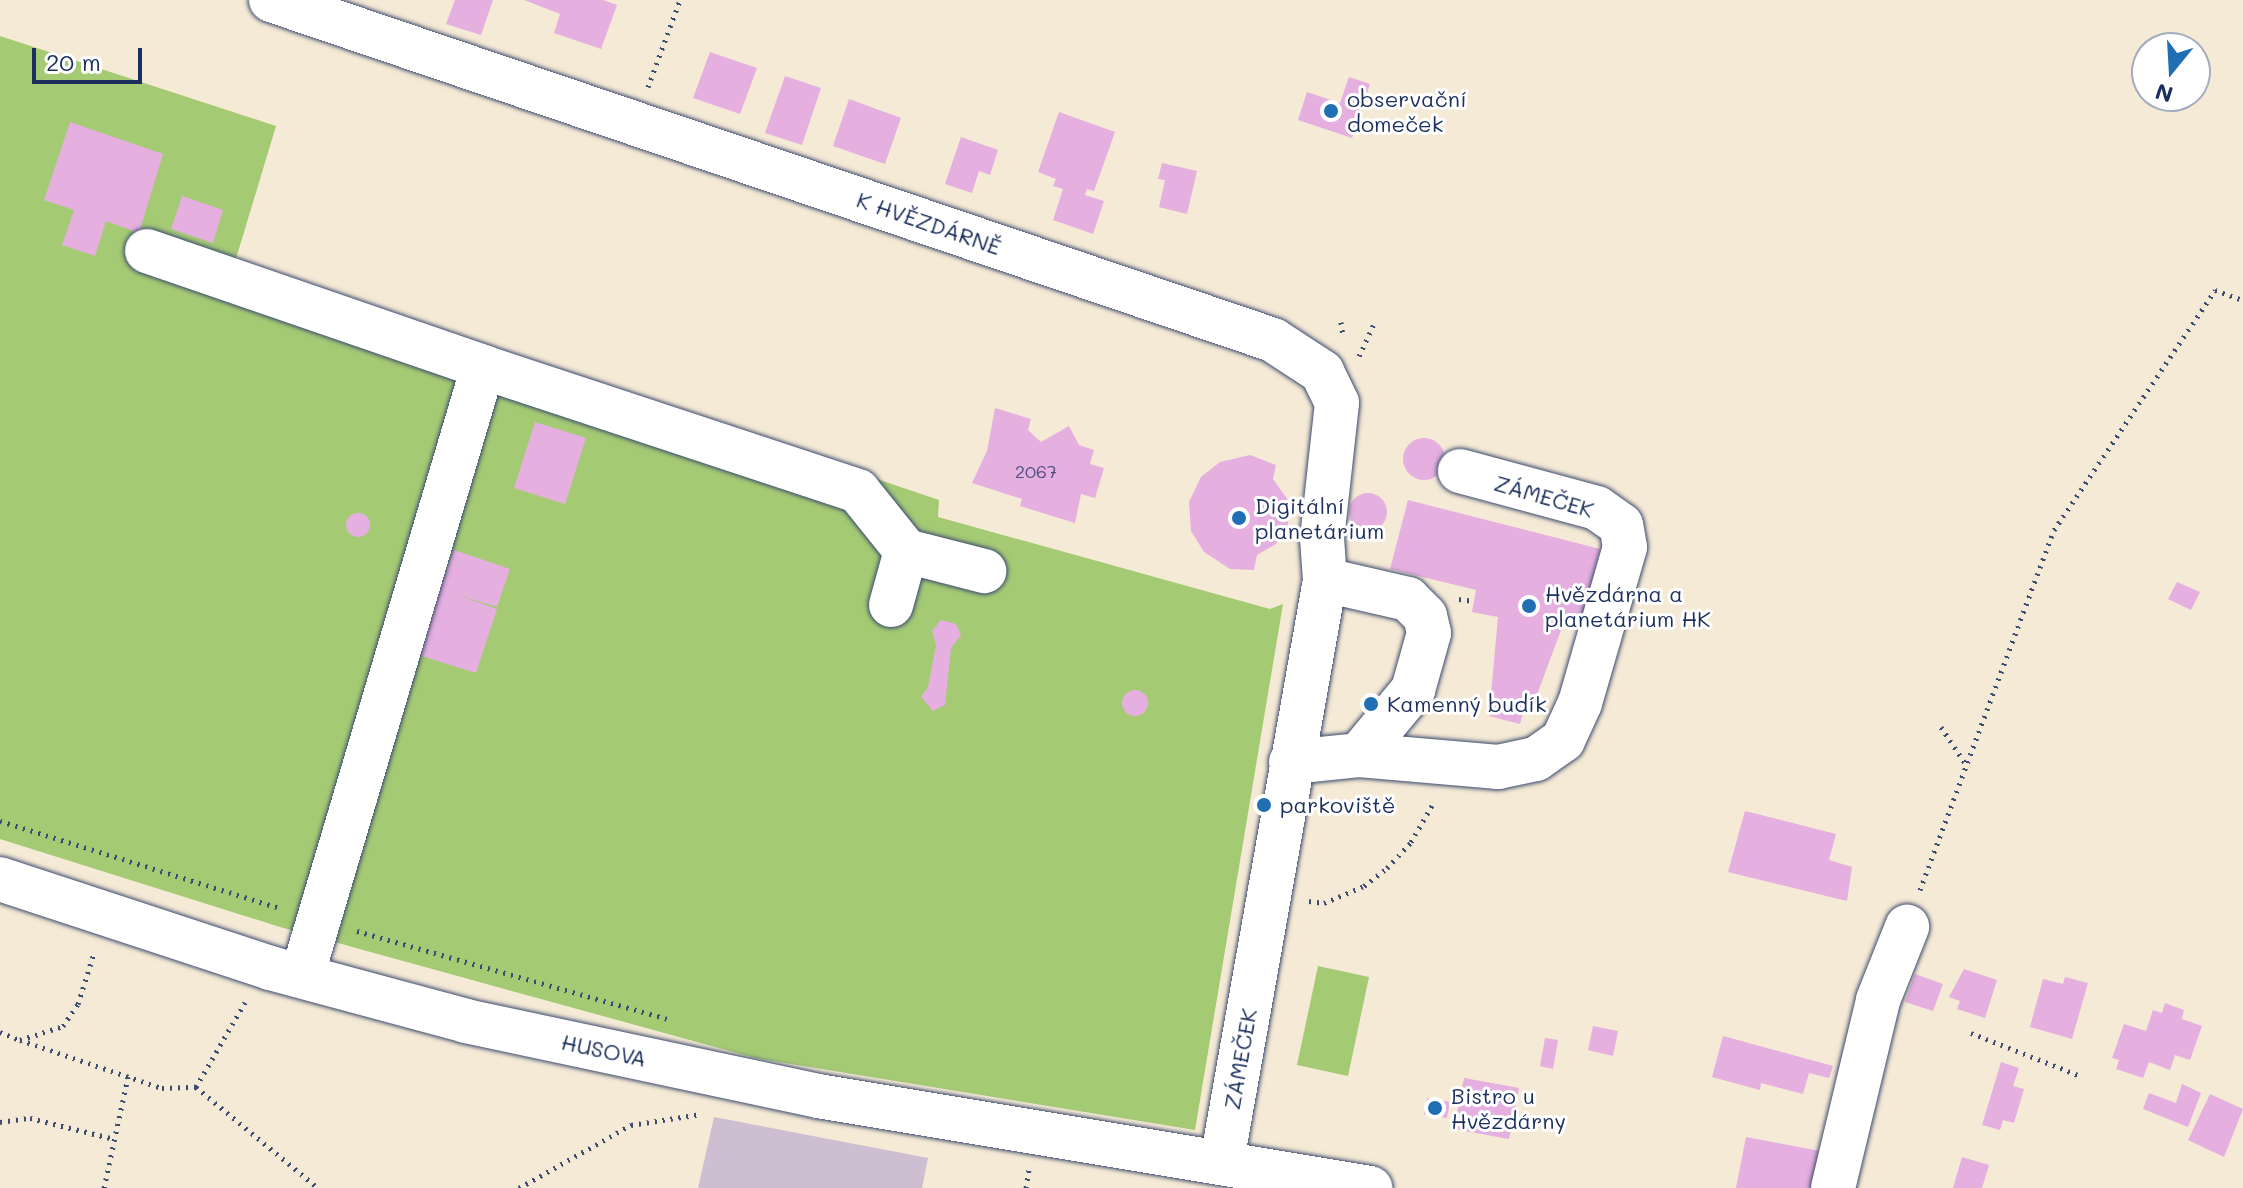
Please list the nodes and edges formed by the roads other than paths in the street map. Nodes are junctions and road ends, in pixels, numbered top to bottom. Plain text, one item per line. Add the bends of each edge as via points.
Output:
1 (271, 0) edge
2 (147, 251) dead end
3 (483, 367) junction
4 (1460, 471) dead end
5 (906, 551) junction
6 (984, 571) dead end
7 (1325, 580) junction
8 (891, 605) dead end
9 (1314, 639) joint
10 (1359, 755) junction
11 (1291, 762) junction
12 (0, 879) edge
13 (1907, 927) road end
14 (286, 972) junction
15 (1222, 1161) junction
16 (1370, 1188) edge
17 (1833, 1188) edge

1 - 7 street, K HVĚZDÁRNĚ via 1273,340 1304,356 1322,372 1337,403 1322,538
2 - 3 street
3 - 5 street via 858,491
3 - 14 street via 318,920
4 - 10 street, ZÁMEČEK via 1597,508 1621,525 1625,547 1580,703 1563,740 1536,759 1498,767
5 - 6 street
5 - 8 street
7 - 9 street, K HVĚZDÁRNĚ
7 - 10 street via 1408,599 1425,616 1429,633 1413,690
9 - 11 street, ZÁMEČEK
10 - 11 street, ZÁMEČEK
11 - 15 street, ZÁMEČEK
12 - 14 street, HUSOVA
13 - 17 street via 1878,1000
14 - 15 street, HUSOVA via 466,1021 818,1096
15 - 16 street

